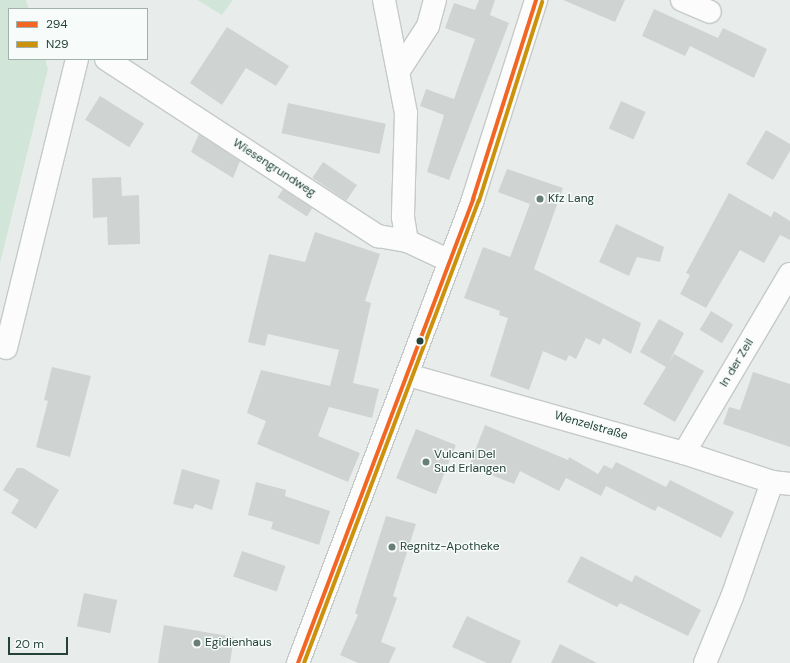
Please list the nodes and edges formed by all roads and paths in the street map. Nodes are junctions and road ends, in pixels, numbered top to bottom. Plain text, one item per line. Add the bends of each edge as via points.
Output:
1 (384, 0) edge
2 (436, 0) edge
3 (536, 0) edge
4 (682, 0) edge
5 (710, 12) dead end
6 (77, 60) edge
7 (108, 60) edge
8 (400, 69) junction
9 (408, 241) junction
10 (450, 260) junction
11 (790, 274) edge
12 (6, 348) dead end
13 (408, 375) junction
14 (684, 453) junction
15 (781, 483) edge
16 (298, 663) edge
17 (705, 663) edge

1 - 8 street
2 - 8 street via 428,26
3 - 10 street
4 - 5 street
6 - 12 street
7 - 9 street, Wiesengrundweg via 378,236
8 - 9 street via 406,113 403,217
9 - 10 street, Wiesengrundweg
10 - 13 street
11 - 14 street, In der Zeil
13 - 14 street, Wenzelstraße
13 - 16 street via 340,545
14 - 15 street, Wenzelstraße
15 - 17 street, Wenzelstraße

